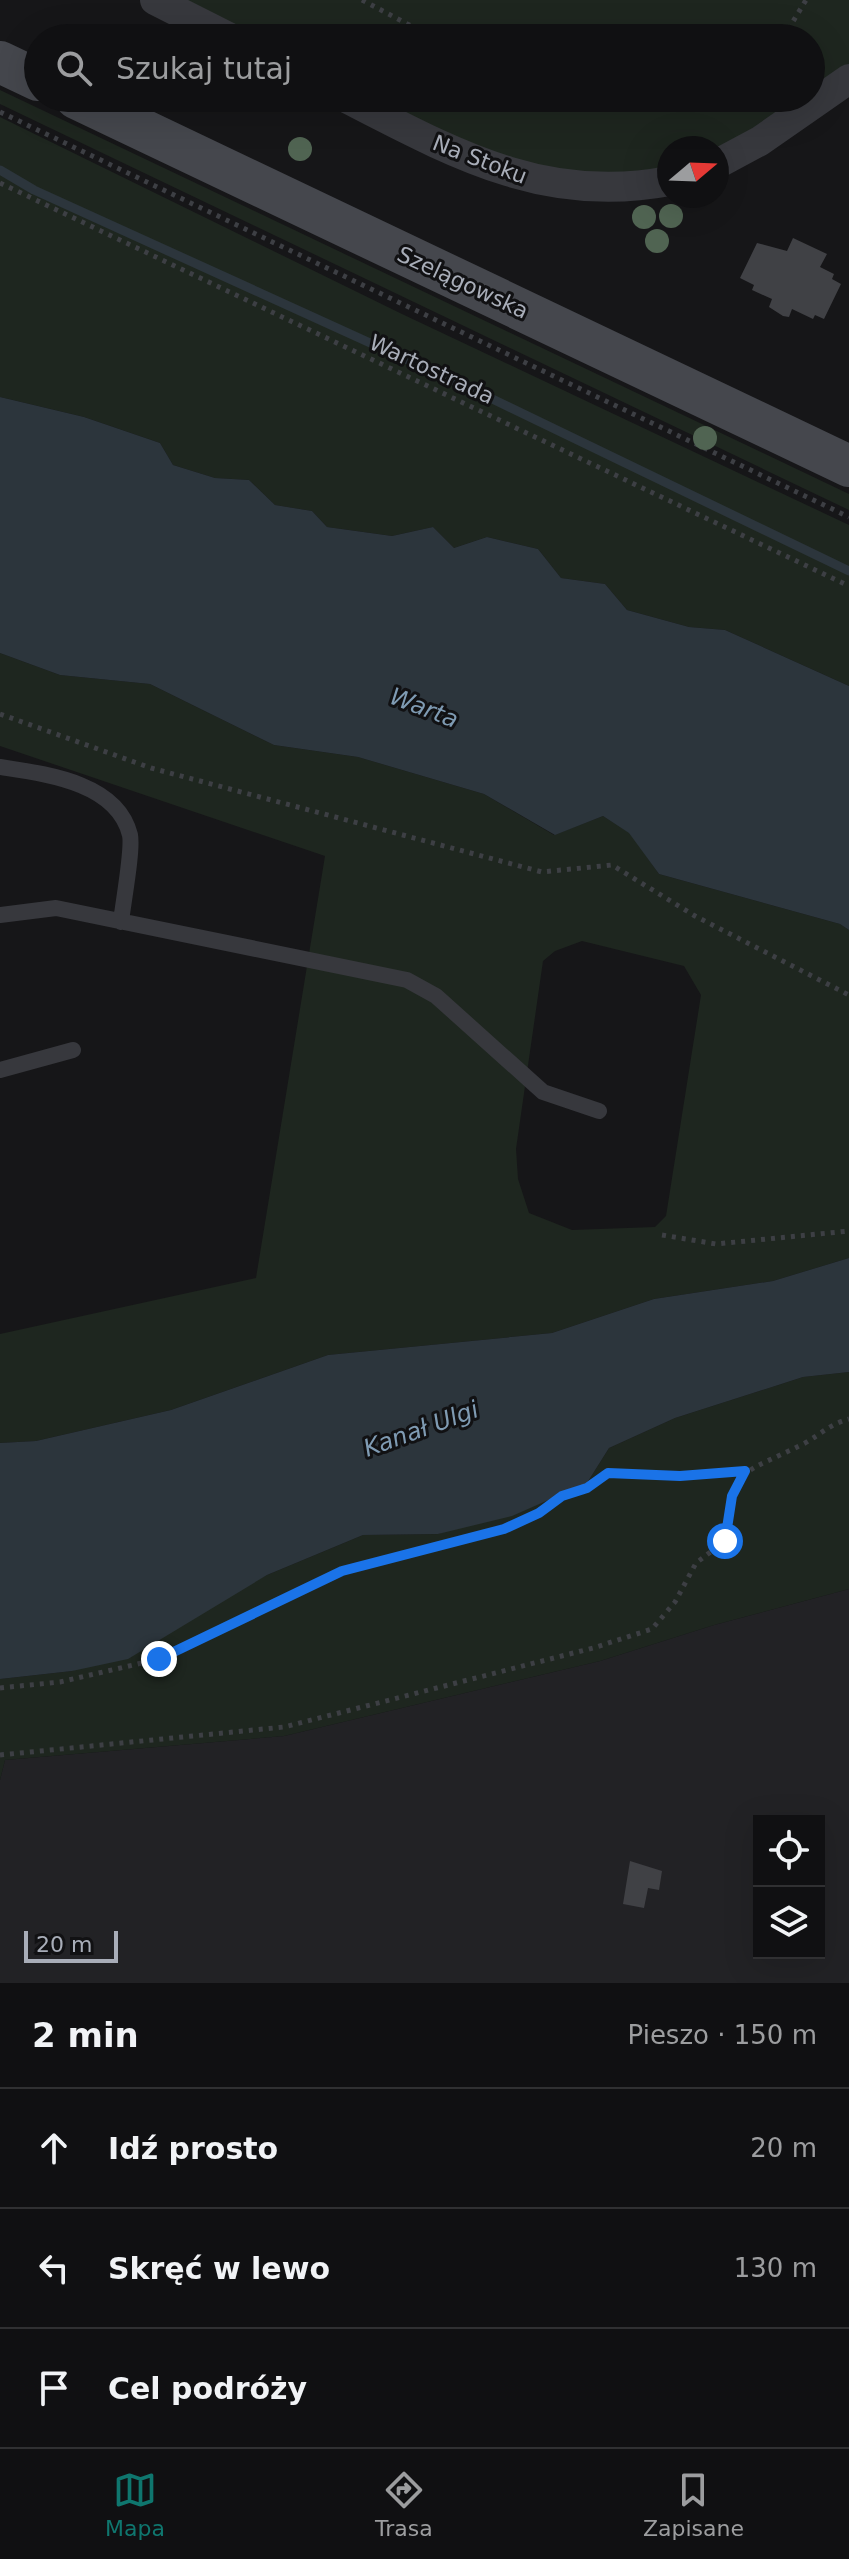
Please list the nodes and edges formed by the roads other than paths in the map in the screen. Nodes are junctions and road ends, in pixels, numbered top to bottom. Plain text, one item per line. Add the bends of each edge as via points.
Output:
1 (155, 0) edge
2 (202, 24) edge
3 (0, 62) edge
4 (24, 73) edge
5 (849, 79) edge
6 (825, 96) edge
7 (105, 112) edge
8 (373, 112) edge
9 (802, 112) edge
10 (729, 158) edge
11 (657, 183) edge
12 (849, 466) edge
13 (0, 767) edge
14 (0, 915) edge
15 (121, 922) junction
16 (73, 1050) dead end
17 (0, 1070) edge
18 (599, 1111) dead end

1 - 2 street
3 - 4 street
5 - 6 street
7 - 12 street, Szelągowska
8 - 11 street, Na Stoku via 449,151 508,173 597,188
9 - 10 street
13 - 15 lane via 43,773 107,796 130,835
14 - 15 lane via 56,908
15 - 18 lane via 407,980 436,996 543,1092
16 - 17 lane

